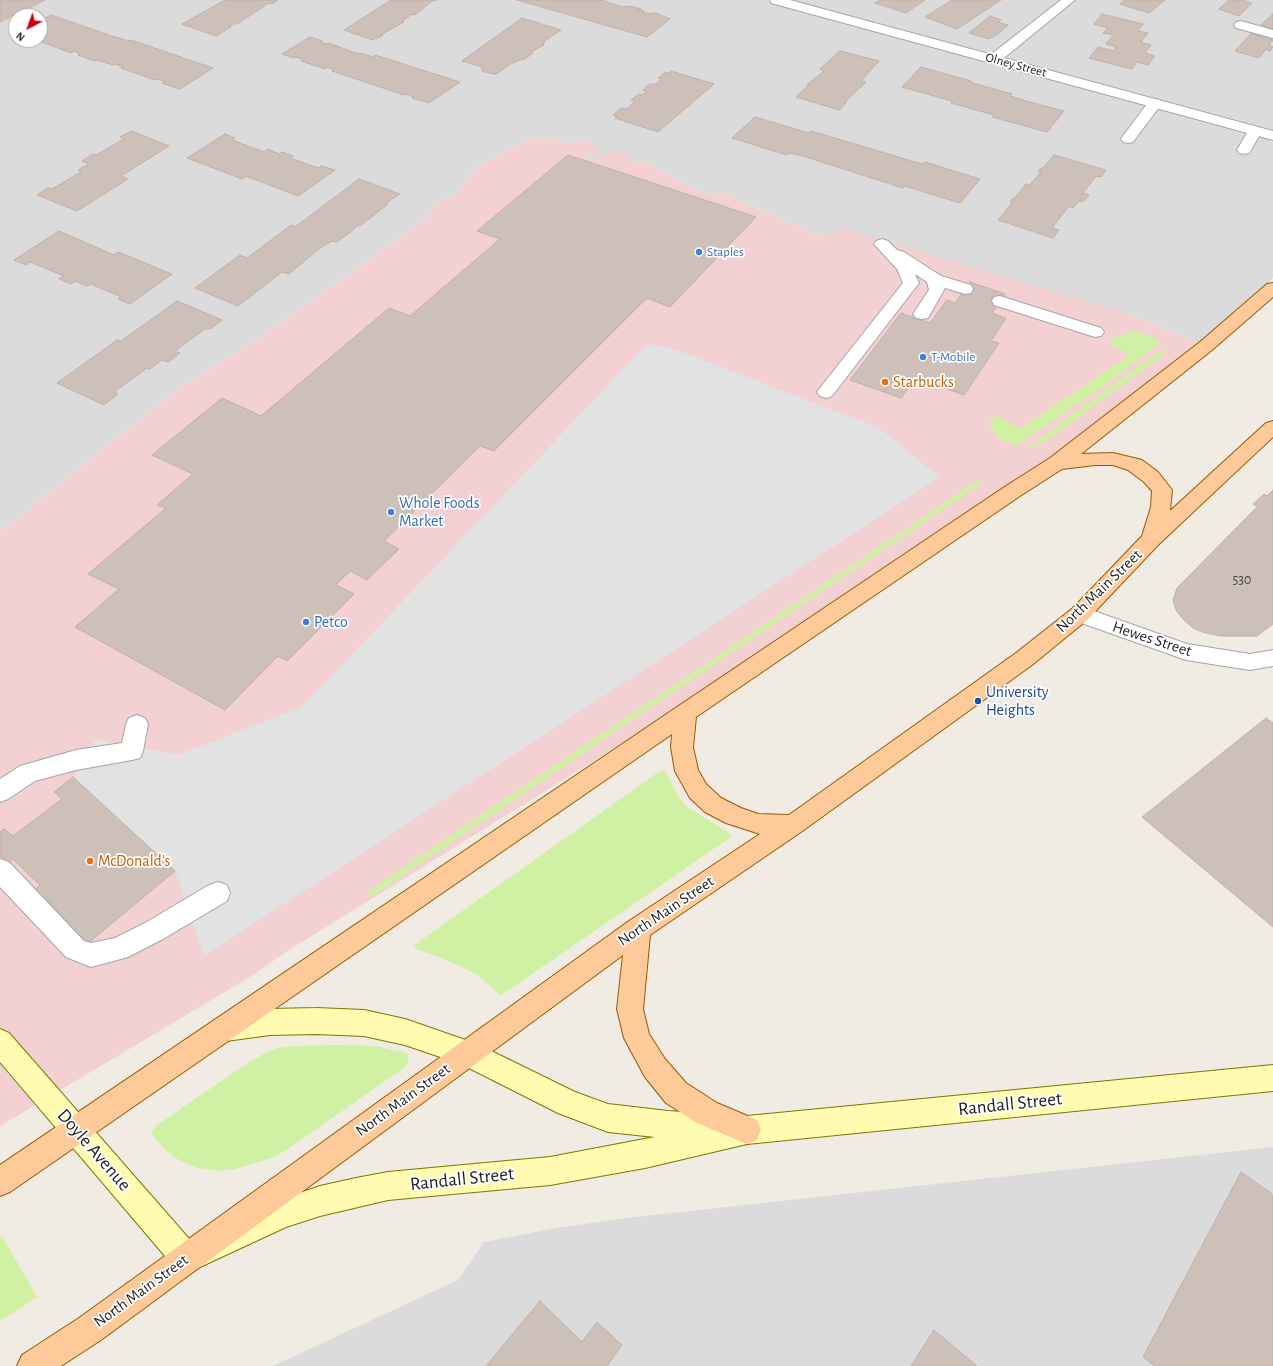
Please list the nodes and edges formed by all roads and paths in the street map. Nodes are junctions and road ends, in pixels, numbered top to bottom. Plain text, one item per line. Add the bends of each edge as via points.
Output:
1 (776, 0) edge
2 (1069, 0) edge
3 (1241, 25) dead end
4 (1273, 34) edge
5 (994, 59) junction
6 (1155, 103) junction
7 (1255, 131) junction
8 (1273, 137) edge
9 (1128, 139) dead end
10 (1244, 150) dead end
11 (936, 285) junction
12 (1273, 288) edge
13 (962, 293) dead end
14 (997, 305) dead end
15 (922, 314) dead end
16 (1089, 336) dead end
17 (826, 392) dead end
18 (1273, 426) edge
19 (1057, 463) junction
20 (1152, 539) junction
21 (1080, 614) junction
22 (1273, 658) edge
23 (685, 713) junction
24 (137, 724) dead end
25 (0, 792) edge
26 (793, 825) junction
27 (0, 870) edge
28 (218, 893) dead end
29 (638, 929) junction
30 (226, 1028) junction
31 (0, 1042) edge
32 (467, 1053) junction
33 (1273, 1078) edge
34 (77, 1130) junction
35 (747, 1130) junction
36 (0, 1182) edge
37 (187, 1258) junction
38 (34, 1366) edge

1 - 5 street, Olney Street
2 - 5 street
3 - 4 street
5 - 6 street, Olney Street
6 - 7 street, Olney Street
6 - 9 street
7 - 8 street, Olney Street
7 - 10 street
11 - 13 street
11 - 15 street
11 - 17 street via 882,244 904,267 911,283
12 - 19 main road via 1206,346
14 - 16 street
18 - 20 main road, North Main Street
19 - 20 main road via 1113,459 1135,465 1152,477 1162,490 1161,507
19 - 23 main road
20 - 21 main road, North Main Street
21 - 22 street, Hewes Street via 1186,652 1250,662
21 - 26 main road, North Main Street via 1024,659
23 - 26 main road via 682,746 687,771 698,791 713,805 734,816 758,824
23 - 30 main road
24 - 25 street via 132,751 76,760 28,773
26 - 29 main road, North Main Street
27 - 28 street via 75,949 91,955 119,949 154,932
29 - 32 main road, North Main Street
29 - 35 main road via 630,1008 638,1038 655,1068 676,1093 707,1113
30 - 32 main road, Randall Street via 270,1022 364,1023 405,1032
30 - 34 main road
31 - 34 main road, Doyle Avenue
32 - 35 main road, Randall Street via 568,1103 608,1118
32 - 37 main road, North Main Street
33 - 35 main road, Randall Street
34 - 36 main road
34 - 37 main road, Doyle Avenue
35 - 37 main road, Randall Street via 638,1155 550,1171 388,1186 356,1192 282,1214
37 - 38 main road, North Main Street via 90,1329

